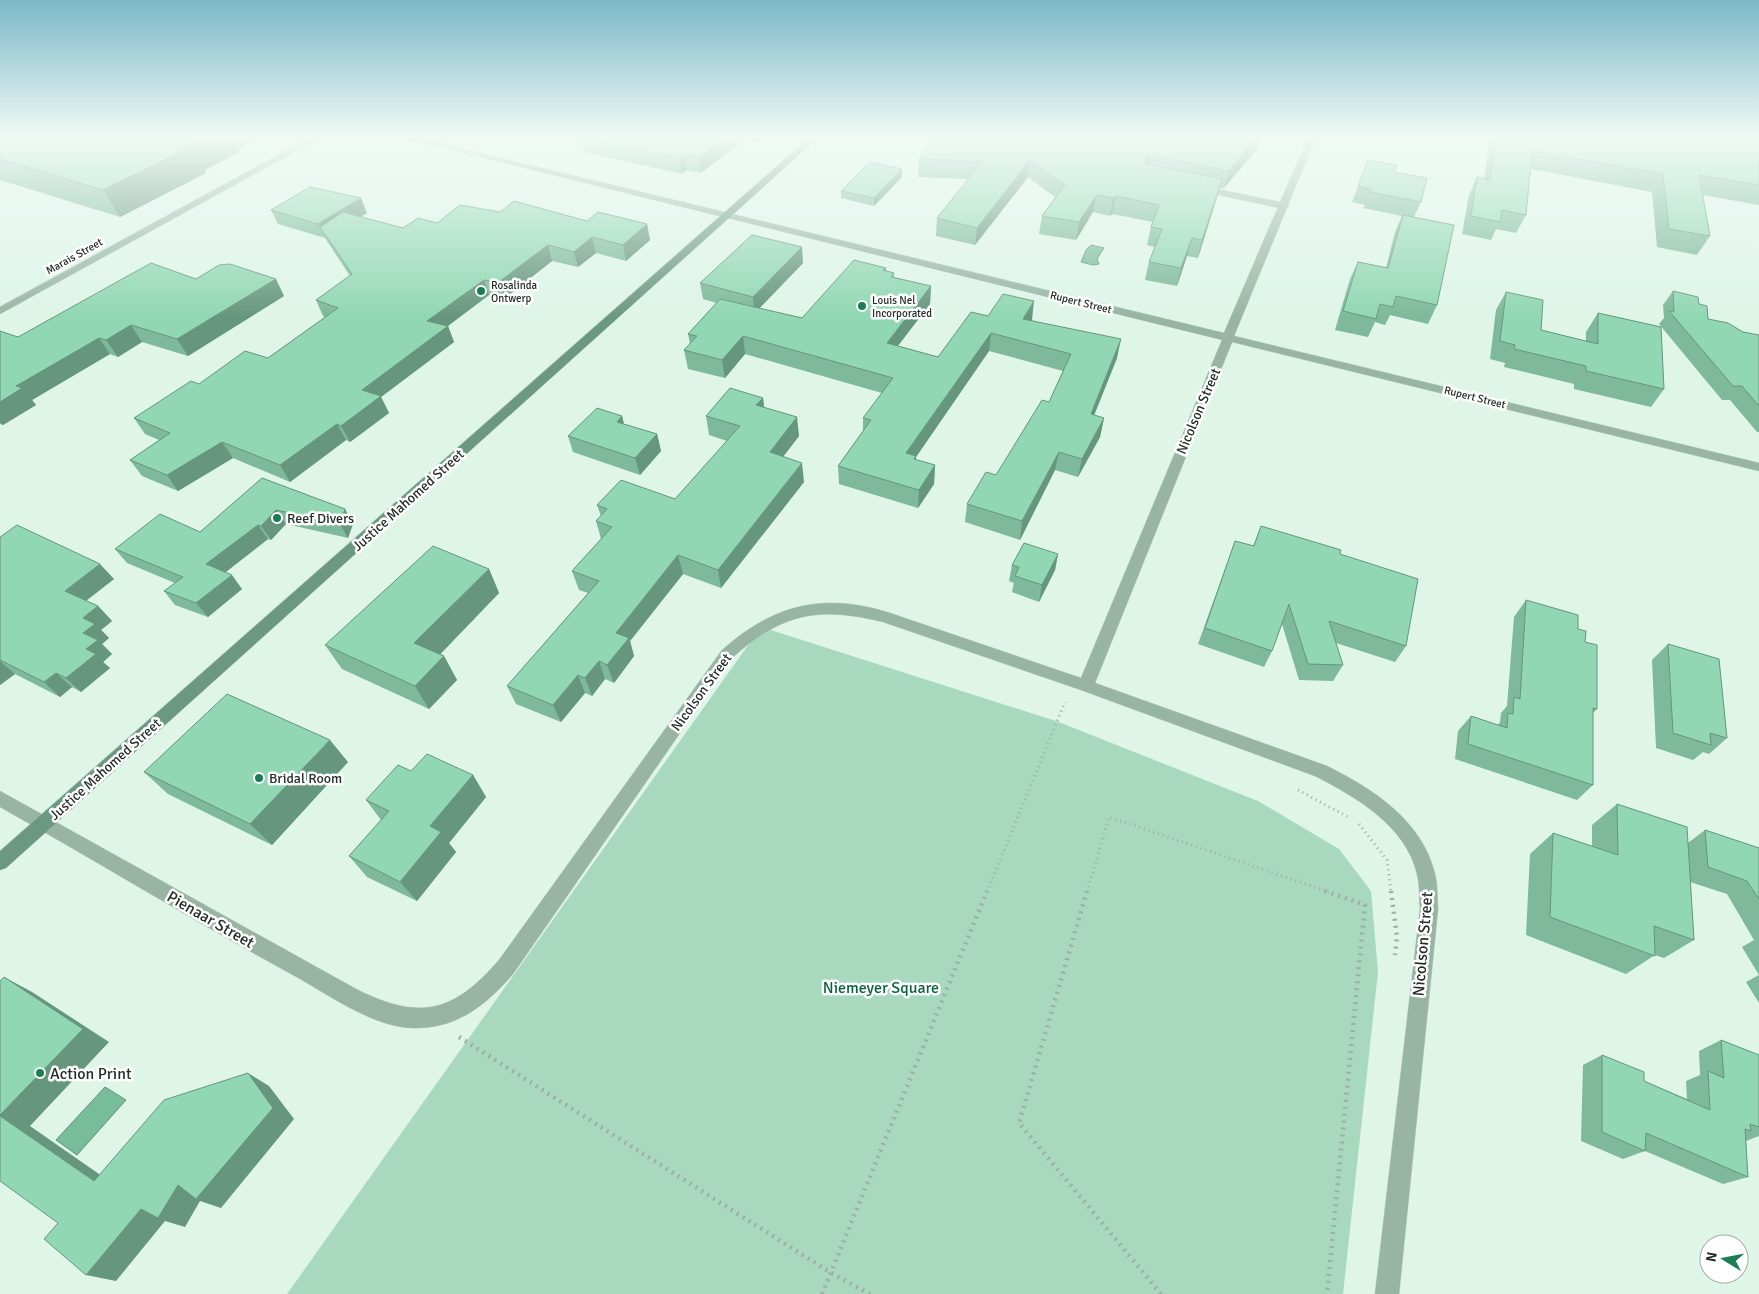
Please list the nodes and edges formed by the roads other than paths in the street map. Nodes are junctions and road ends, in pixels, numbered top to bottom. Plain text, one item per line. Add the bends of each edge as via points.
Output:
1 (208, 197) edge
2 (651, 197) edge
3 (748, 197) edge
4 (1242, 197) edge
5 (1287, 197) edge
6 (1284, 206) junction
7 (727, 216) junction
8 (0, 311) edge
9 (1229, 338) junction
10 (1759, 467) edge
11 (1086, 686) junction
12 (0, 798) edge
13 (44, 823) junction
14 (0, 862) edge
15 (429, 1018) joint
16 (1387, 1294) edge

1 - 8 street, Marais Street
2 - 7 street, Rupert Street
3 - 7 main road, Justice Mahomed Street
4 - 6 street
5 - 6 street, Nicolson Street
6 - 9 street, Nicolson Street
7 - 9 street, Rupert Street
7 - 13 main road, Justice Mahomed Street
9 - 10 street, Rupert Street
9 - 11 street, Nicolson Street
11 - 15 street, Nicolson Street via 852,609 817,608 768,622 742,639 728,654 506,968 471,1001
11 - 16 street, Nicolson Street via 1345,782 1395,821 1420,860 1426,873 1428,909
12 - 13 street, Pienaar Street
13 - 14 main road, Justice Mahomed Street
13 - 15 street, Pienaar Street via 256,945 379,1011 402,1017

